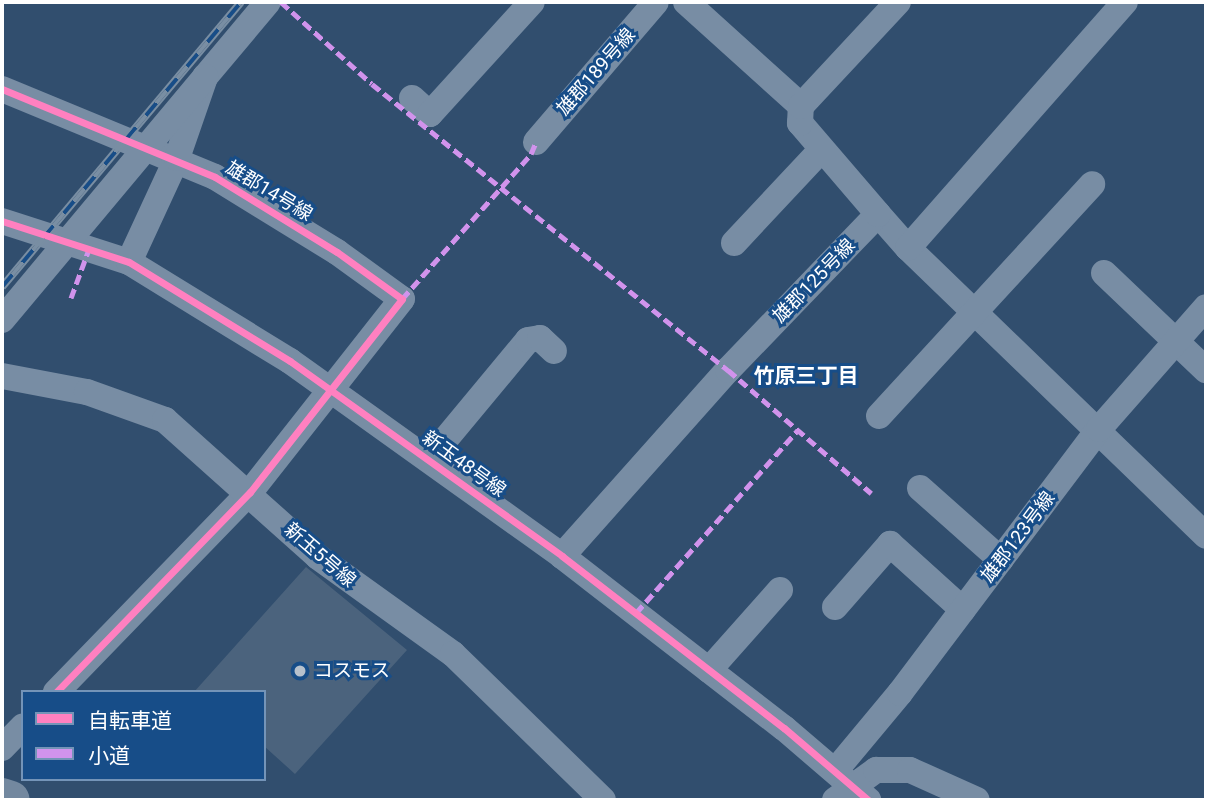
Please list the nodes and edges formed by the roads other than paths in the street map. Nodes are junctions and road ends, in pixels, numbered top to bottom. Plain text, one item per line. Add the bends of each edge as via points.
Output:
1 (268, 2) edge
2 (532, 2) edge
3 (656, 2) edge
4 (686, 2) edge
5 (898, 2) edge
6 (1125, 2) edge
7 (714, 11) edge
8 (205, 78) junction
9 (2, 89) edge
10 (412, 98) dead end
11 (802, 106) junction
12 (536, 142) dead end
13 (149, 147) junction
14 (821, 150) junction
15 (177, 158) junction
16 (1092, 184) dead end
17 (878, 214) junction
18 (2, 221) edge
19 (66, 242) junction
20 (734, 243) dead end
21 (908, 248) junction
22 (129, 262) junction
23 (1104, 273) dead end
24 (1206, 307) edge
25 (973, 311) junction
26 (2, 320) edge
27 (1177, 339) junction
28 (554, 351) dead end
29 (1206, 370) edge
30 (2, 376) edge
31 (333, 390) junction
32 (879, 416) dead end
33 (1099, 429) junction
34 (430, 458) junction
35 (920, 488) dead end
36 (250, 492) junction
37 (1206, 536) edge
38 (562, 556) junction
39 (1001, 560) junction
40 (780, 590) dead end
41 (835, 607) dead end
42 (963, 610) junction
43 (709, 670) junction
44 (58, 690) edge
45 (21, 728) edge
46 (2, 748) edge
47 (847, 789) edge
48 (2, 797) edge
49 (11, 800) edge
50 (603, 800) edge
51 (977, 800) edge

1 - 8 street
2 - 10 street via 430,114
3 - 12 street, 雄郡189号線
4 - 7 street
5 - 11 street
6 - 21 street
7 - 11 street
8 - 13 street
8 - 15 street
9 - 13 street, 雄郡14号線
11 - 14 street via 800,123
13 - 15 street, 雄郡14号線
13 - 19 street
14 - 17 street
14 - 20 street
15 - 22 street
15 - 31 street, 雄郡14号線 via 273,211 402,299
16 - 25 street
17 - 21 street
17 - 38 street, 雄郡125号線 via 728,370
18 - 19 street, 新玉48号線
19 - 22 street, 新玉48号線
19 - 26 street
21 - 25 street
22 - 31 street, 新玉48号線
23 - 27 street
24 - 27 street, 雄郡123号線
25 - 32 street
25 - 33 street
27 - 29 street
27 - 33 street, 雄郡123号線
28 - 34 street via 540,338 528,340
30 - 36 street, 新玉5号線 via 87,392 165,420
31 - 34 street, 新玉48号線
31 - 36 street
33 - 37 street
33 - 39 street, 雄郡123号線
34 - 38 street, 新玉48号線
35 - 39 street
36 - 44 street
36 - 50 street, 新玉5号線 via 318,557 463,662
38 - 43 street, 新玉48号線
39 - 42 street, 雄郡123号線
40 - 43 street
41 - 42 street via 890,544
42 - 47 street, 雄郡123号線
43 - 47 street, 新玉48号線
45 - 46 street
47 - 51 street via 876,770 910,770
48 - 49 street

